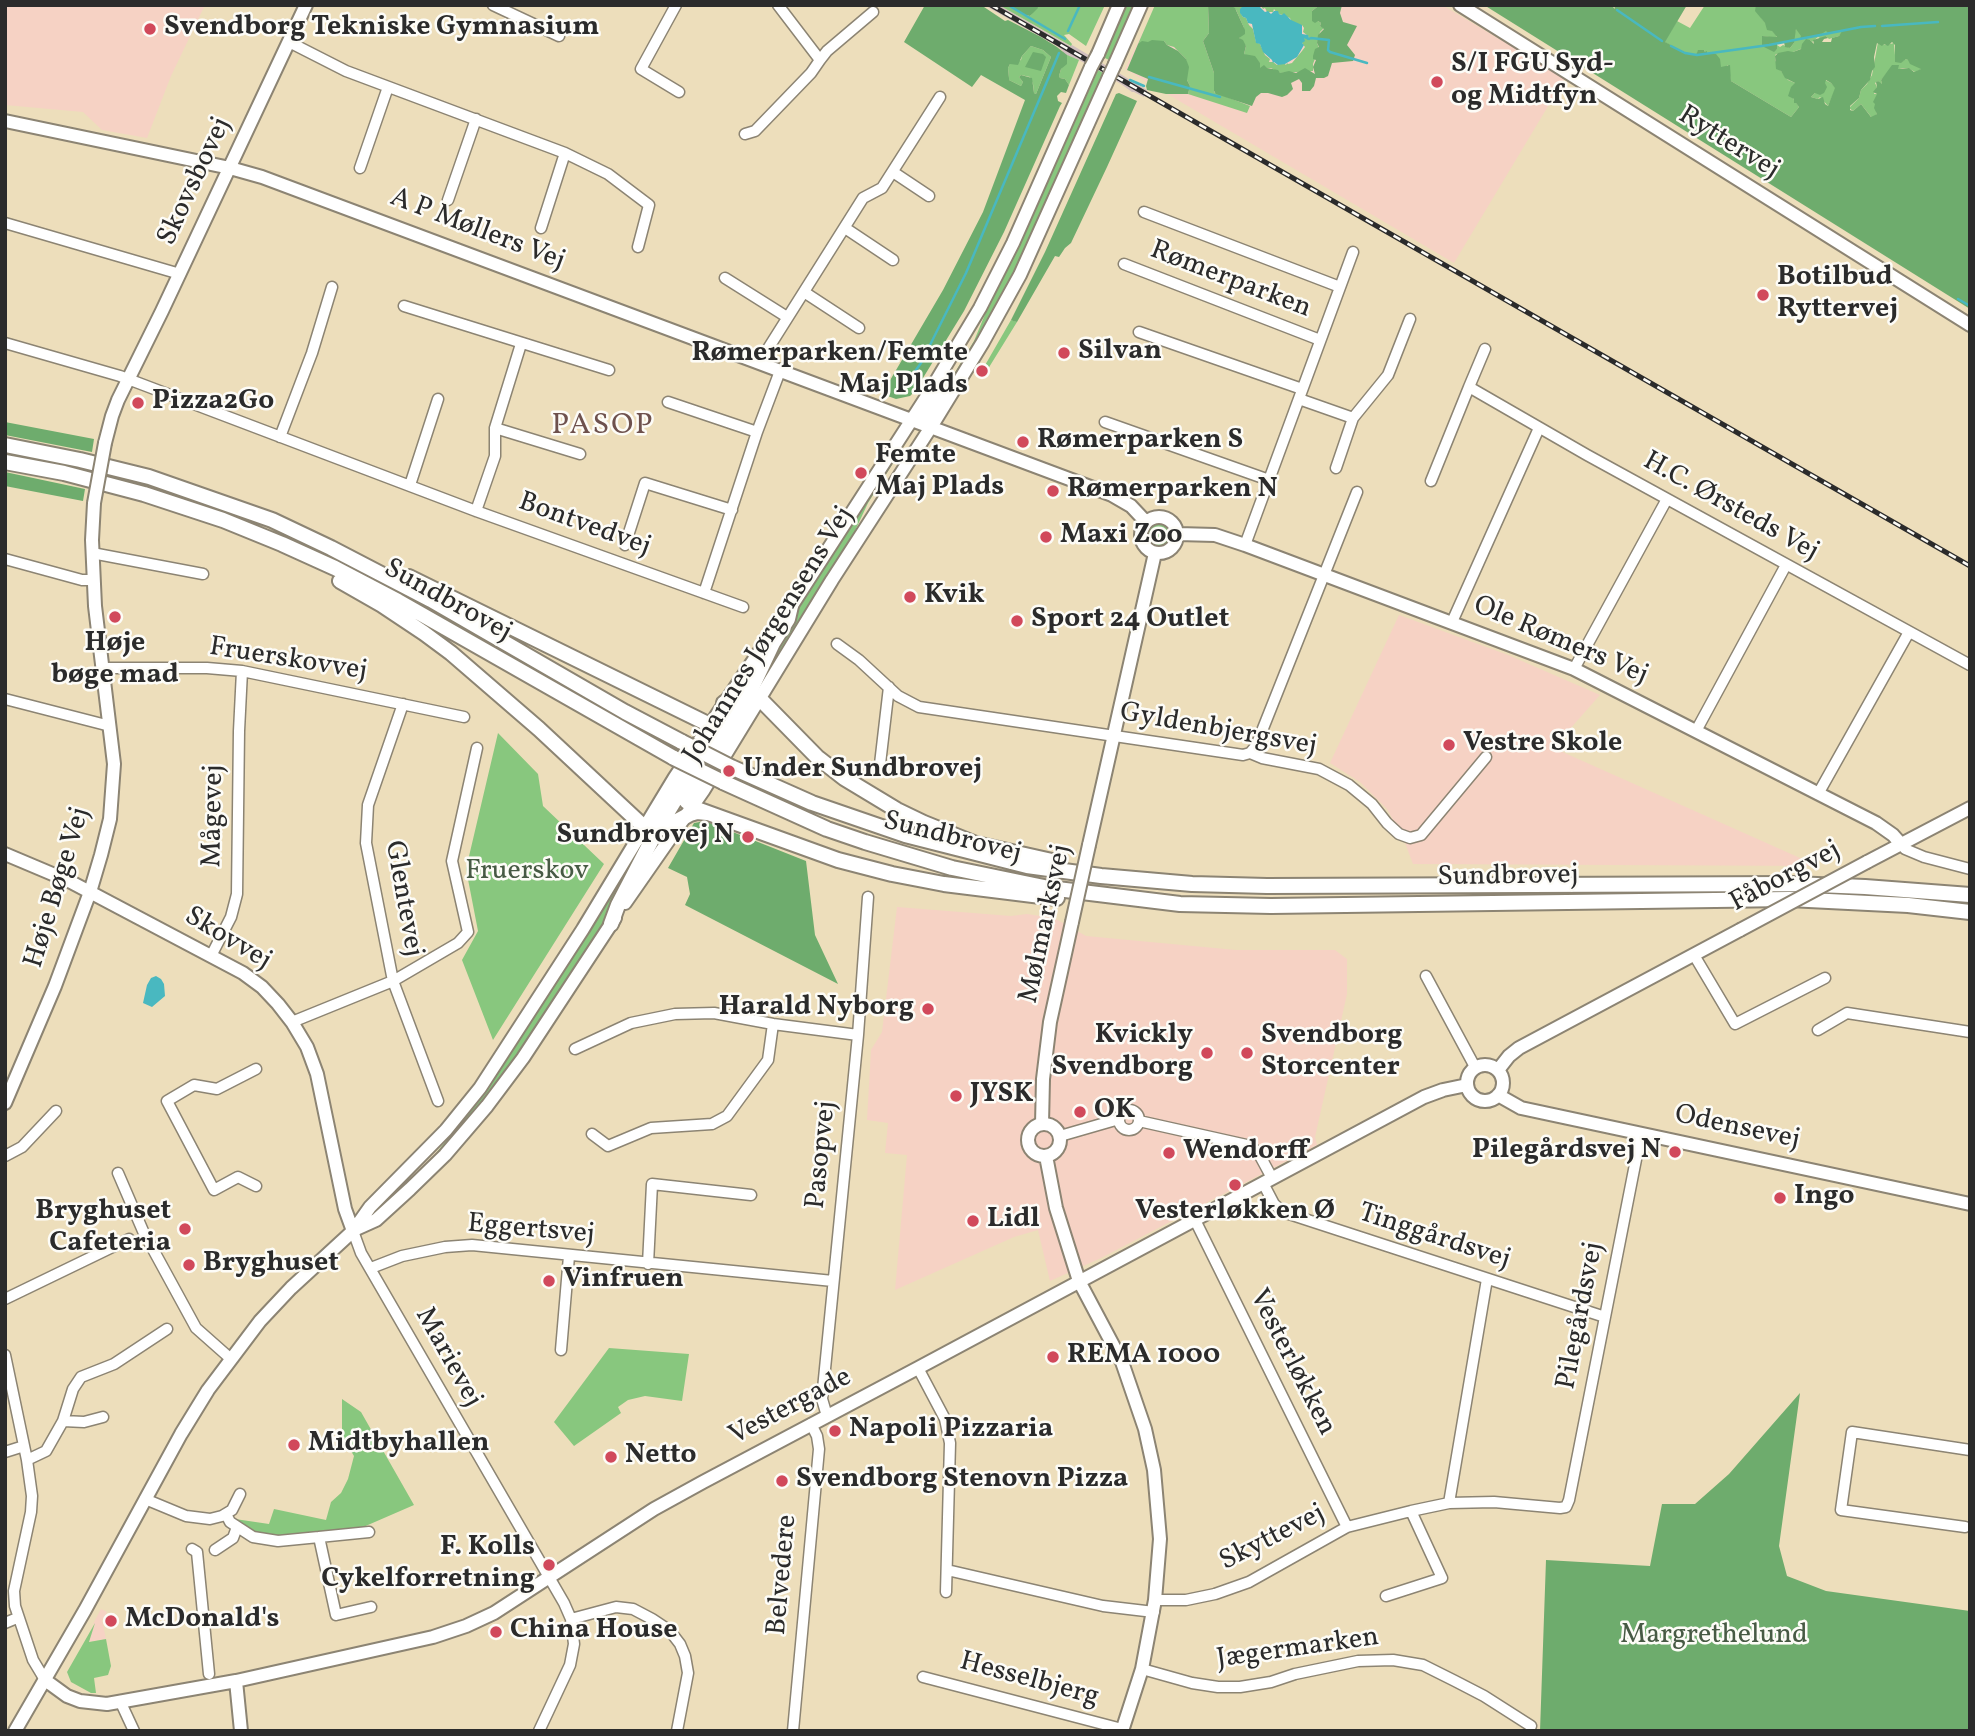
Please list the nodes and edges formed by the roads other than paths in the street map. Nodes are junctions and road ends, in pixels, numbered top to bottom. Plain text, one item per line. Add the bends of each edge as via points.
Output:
1 (306, 5) edge
2 (494, 5) edge
3 (676, 5) edge
4 (778, 5) edge
5 (1119, 5) edge
6 (1141, 5) edge
7 (1460, 5) edge
8 (873, 12) dead end
9 (559, 36) dead end
10 (289, 42) junction
11 (820, 60) junction
12 (388, 87) junction
13 (679, 92) dead end
14 (940, 97) dead end
15 (476, 119) junction
16 (5, 121) edge
17 (745, 134) dead end
18 (565, 153) junction
19 (230, 168) junction
20 (360, 169) dead end
21 (893, 172) junction
22 (929, 196) dead end
23 (448, 200) dead end
24 (1144, 212) dead end
25 (5, 223) edge
26 (541, 228) dead end
27 (845, 228) junction
28 (638, 247) dead end
29 (1353, 252) dead end
30 (893, 260) dead end
31 (1124, 264) dead end
32 (180, 274) junction
33 (725, 278) dead end
34 (332, 286) dead end
35 (1340, 287) junction
36 (804, 292) junction
37 (404, 306) dead end
38 (788, 317) junction
39 (1409, 319) dead end
40 (1970, 325) edge
41 (859, 328) dead end
42 (1139, 332) dead end
43 (1321, 340) junction
44 (5, 343) edge
45 (522, 344) junction
46 (1485, 349) dead end
47 (758, 363) junction
48 (608, 370) dead end
49 (780, 371) junction
50 (128, 380) junction
51 (1469, 387) junction
52 (1301, 394) junction
53 (438, 399) dead end
54 (667, 402) dead end
55 (1353, 418) junction
56 (1105, 422) dead end
57 (921, 424) junction
58 (495, 428) junction
59 (1539, 428) junction
60 (757, 432) junction
61 (280, 437) junction
62 (5, 445) edge
63 (580, 454) dead end
64 (5, 462) edge
65 (1336, 468) dead end
66 (1269, 480) junction
67 (1431, 481) dead end
68 (410, 485) junction
69 (120, 487) junction
70 (1357, 492) dead end
71 (1667, 499) junction
72 (732, 510) junction
73 (476, 511) junction
74 (253, 513) junction
75 (1146, 522) junction
76 (1178, 534) junction
77 (625, 545) dead end
78 (1245, 545) junction
79 (92, 553) junction
80 (1155, 553) junction
81 (5, 559) edge
82 (1786, 565) junction
83 (203, 574) dead end
84 (1324, 574) junction
85 (93, 580) junction
86 (704, 593) junction
87 (791, 606) junction
88 (743, 607) dead end
89 (1452, 622) junction
90 (1909, 632) junction
91 (837, 644) dead end
92 (1970, 666) edge
93 (102, 668) junction
94 (1574, 669) junction
95 (242, 671) junction
96 (889, 687) junction
97 (753, 698) junction
98 (5, 699) edge
99 (724, 703) junction
100 (403, 704) junction
101 (464, 717) dead end
102 (709, 724) junction
103 (110, 726) junction
104 (1696, 731) junction
105 (1114, 736) junction
106 (477, 748) dead end
107 (1250, 753) junction
108 (1486, 757) dead end
109 (880, 764) dead end
110 (1818, 794) junction
111 (692, 806) junction
112 (1970, 808) edge
113 (708, 813) junction
114 (682, 819) junction
115 (652, 827) junction
116 (1901, 845) junction
117 (5, 854) edge
118 (1970, 869) edge
119 (1149, 881) junction
120 (90, 892) junction
121 (1970, 895) edge
122 (868, 897) dead end
123 (1180, 904) junction
124 (1970, 912) edge
125 (611, 923) junction
126 (1694, 955) junction
127 (211, 956) junction
128 (1426, 976) dead end
129 (1825, 978) dead end
130 (393, 981) junction
131 (292, 1023) junction
132 (774, 1024) junction
133 (1818, 1030) dead end
134 (1970, 1032) edge
135 (858, 1035) junction
136 (575, 1049) dead end
137 (1475, 1067) junction
138 (256, 1069) dead end
139 (1498, 1070) junction
140 (1467, 1085) junction
141 (8, 1090) edge
142 (1498, 1095) junction
143 (438, 1101) dead end
144 (5, 1103) edge
145 (55, 1111) dead end
146 (1042, 1124) junction
147 (592, 1134) dead end
148 (1641, 1134) junction
149 (1060, 1136) junction
150 (5, 1156) edge
151 (1046, 1156) junction
152 (118, 1172) dead end
153 (1268, 1181) junction
154 (256, 1186) dead end
155 (751, 1195) dead end
156 (1970, 1203) edge
157 (1195, 1220) junction
158 (353, 1231) junction
159 (129, 1239) dead end
160 (569, 1256) junction
161 (648, 1264) junction
162 (371, 1268) junction
163 (1486, 1279) junction
164 (833, 1281) junction
165 (1079, 1281) junction
166 (5, 1299) edge
167 (1605, 1317) junction
168 (167, 1329) dead end
169 (561, 1350) dead end
170 (5, 1355) edge
171 (231, 1359) junction
172 (918, 1368) junction
173 (103, 1416) dead end
174 (827, 1416) junction
175 (63, 1421) junction
176 (811, 1424) junction
177 (24, 1446) junction
178 (1970, 1450) edge
179 (5, 1452) edge
180 (27, 1460) junction
181 (240, 1494) dead end
182 (145, 1499) junction
183 (1449, 1503) junction
184 (1566, 1507) joint
185 (1411, 1511) junction
186 (226, 1514) junction
187 (237, 1527) junction
188 (1347, 1527) junction
189 (1965, 1527) dead end
190 (369, 1532) dead end
191 (319, 1537) junction
192 (192, 1549) dead end
193 (215, 1550) dead end
194 (947, 1570) junction
195 (548, 1578) junction
196 (10, 1591) edge
197 (946, 1592) dead end
198 (1386, 1596) dead end
199 (1155, 1606) junction
200 (371, 1607) dead end
201 (17, 1618) junction
202 (571, 1619) junction
203 (5, 1623) edge
204 (1142, 1669) junction
205 (209, 1674) dead end
206 (923, 1677) dead end
207 (45, 1680) junction
208 (236, 1681) junction
209 (121, 1703) junction
210 (1531, 1726) dead end
211 (1122, 1730) edge
212 (15, 1731) edge
213 (134, 1731) edge
214 (241, 1731) edge
215 (539, 1731) edge
216 (677, 1731) edge
217 (793, 1731) edge

1 - 10 street, Skovsbovej
2 - 9 street
3 - 13 street via 641,69
4 - 11 street
5 - 57 street, Johannes Jørgensens Vej, bridge via 1013,243
6 - 57 street, Johannes Jørgensens Vej, bridge via 1020,275 983,342
7 - 40 street, Ryttervej
8 - 11 street
10 - 12 street
10 - 19 street, Skovsbovej
11 - 17 street via 755,131
12 - 15 street
12 - 20 street
14 - 21 street
15 - 18 street
15 - 23 street
16 - 19 street, A P Møllers Vej
18 - 26 street
18 - 28 street via 608,174 649,205
19 - 32 street, Skovsbovej
19 - 47 street, A P Møllers Vej
21 - 22 street
21 - 27 street via 882,188 863,198
24 - 35 street, Rømerparken
25 - 32 street
27 - 30 street
27 - 36 street
29 - 35 street, Rømerparken
31 - 43 street, Rømerparken
32 - 50 street, Skovsbovej
33 - 38 street
34 - 61 street
35 - 43 street, Rømerparken
36 - 38 street
36 - 41 street
37 - 45 street
38 - 47 street
39 - 55 street via 1388,375
42 - 52 street
43 - 52 street, Rømerparken
44 - 50 street, Bontvedvej
45 - 48 street
45 - 58 street
46 - 51 street
47 - 49 street, A P Møllers Vej
49 - 57 street, A P Møllers Vej
49 - 60 street
50 - 61 street, Bontvedvej
50 - 79 street, Høje Bøge Vej, bridge via 114,408 105,443 94,503
51 - 59 street, H.C. Ørsteds Vej
51 - 67 street
52 - 55 street
52 - 66 street, Rømerparken
53 - 68 street
54 - 60 street
55 - 65 street
56 - 66 street
57 - 75 street via 1112,495
57 - 87 street, Johannes Jørgensens Vej
57 - 97 street, Johannes Jørgensens Vej via 825,590
58 - 63 street
58 - 73 street via 495,456
59 - 71 street, H.C. Ørsteds Vej
59 - 89 street
60 - 72 street
61 - 68 street, Bontvedvej
62 - 74 main road, Sundbrovej via 149,477
64 - 69 main road, Sundbrovej
66 - 78 street, Rømerparken
68 - 73 street, Bontvedvej
69 - 115 main road via 280,552 382,605 476,674 636,820
69 - 123 main road, Sundbrovej, bridge via 223,520 335,568 674,758 827,829 952,868 1049,888
70 - 84 street
71 - 82 street, H.C. Ørsteds Vej
71 - 94 street
72 - 77 street via 645,482
72 - 86 street
73 - 86 street, Bontvedvej
74 - 102 main road via 360,553
74 - 119 main road, Sundbrovej, bridge via 391,578 682,742 822,807 950,848 1027,866
75 - 76 street via 1166,517
75 - 80 street via 1142,543
76 - 78 street, Ole Rømers Vej via 1215,536
76 - 80 street via 1171,549
78 - 84 street, Ole Rømers Vej
79 - 83 street
79 - 85 street, Høje Bøge Vej
80 - 105 street
81 - 85 street
82 - 90 street, H.C. Ørsteds Vej
82 - 104 street
84 - 89 street, Ole Rømers Vej
84 - 107 street
85 - 93 street, Høje Bøge Vej
86 - 88 street, Bontvedvej
87 - 97 main road
87 - 99 street, Johannes Jørgensens Vej
89 - 94 street, Ole Rømers Vej
90 - 92 street, H.C. Ørsteds Vej
90 - 110 street
91 - 96 street, Gyldenbjergsvej
93 - 95 street, Fruerskovvej
93 - 103 street, Høje Bøge Vej
94 - 104 street, Ole Rømers Vej
95 - 100 street, Fruerskovvej
95 - 127 street, Mågevej via 237,894
96 - 105 street, Gyldenbjergsvej via 919,707
96 - 109 street
97 - 99 main road via 734,697
97 - 111 main road via 690,790 687,801
97 - 119 main road via 767,705 844,778 924,823 1002,851
98 - 103 street
99 - 102 street, Johannes Jørgensens Vej
100 - 101 street, Fruerskovvej
100 - 130 street, Glentevej via 368,805 366,843
102 - 115 main road via 714,736
103 - 120 street, Høje Bøge Vej via 114,764 111,810
104 - 110 street, Ole Rømers Vej
105 - 107 street, Gyldenbjergsvej
105 - 146 street, Mølmarksvej, bridge via 1050,1022
106 - 130 street, Glentevej via 452,861 468,932 458,943
107 - 108 street, Gyldenbjergsvej via 1319,769 1349,785 1399,834 1410,838 1421,835
110 - 116 street, Ole Rømers Vej via 1884,828
111 - 113 main road
111 - 114 street, Johannes Jørgensens Vej
112 - 116 street, Fåborgvej
113 - 114 main road
113 - 123 main road via 838,860 917,880 1122,904
114 - 115 main road
114 - 125 street, Johannes Jørgensens Vej
115 - 125 main road
115 - 158 street, Johannes Jørgensens Vej via 480,1088
116 - 118 street via 1924,857
116 - 126 street, Fåborgvej, bridge
117 - 120 street, Skovvej
119 - 121 main road, Sundbrovej via 1267,886 1793,884
120 - 127 street, Skovvej
120 - 141 street, Høje Bøge Vej via 55,986
122 - 135 street, Pasopvej
123 - 124 main road, Sundbrovej via 1789,899
125 - 158 street, Johannes Jørgensens Vej via 480,1115 410,1189 376,1220
126 - 129 street via 1735,1024
126 - 139 street, Fåborgvej via 1519,1048
127 - 131 street, Skovvej via 262,988
128 - 137 street
130 - 131 street, Glentevej
130 - 143 street, Glentevej
131 - 158 street, Skovvej via 317,1074
132 - 135 street
132 - 136 street via 714,1013 675,1014 631,1023
132 - 147 street via 768,1060 727,1116 712,1124 651,1128 608,1146
133 - 134 street via 1847,1013
135 - 164 street, Pasopvej
137 - 139 street via 1487,1065
137 - 140 street
138 - 154 street via 217,1089 194,1085 167,1101 214,1190 238,1177
139 - 142 street via 1503,1080
140 - 142 street via 1482,1101
140 - 153 street, Vestergade via 1424,1097
141 - 144 street, Høje Bøge Vej
142 - 148 street, Odensevej via 1521,1108
145 - 150 street via 22,1147
146 - 149 street via 1055,1128
146 - 151 street via 1029,1133 1028,1144 1037,1155
148 - 156 street, Odensevej
148 - 167 street, Pilegårdsvej
149 - 151 street via 1059,1147
149 - 153 street via 1119,1119 1129,1111 1139,1121 1251,1146 1259,1154
151 - 165 street via 1056,1208
152 - 171 street via 143,1231 197,1328
153 - 157 street, Vestergade
153 - 163 street, Tinggårdsvej via 1274,1204 1283,1212
155 - 161 street via 652,1184
157 - 165 street, Vestergade
157 - 188 street, Vesterløkken
158 - 162 street, Marievej
158 - 171 street, Johannes Jørgensens Vej via 291,1288
159 - 166 street
160 - 161 street, Eggertsvej
160 - 162 street, Eggertsvej via 472,1245 402,1256
160 - 169 street
161 - 164 street, Eggertsvej
162 - 195 street, Marievej
163 - 167 street, Tinggårdsvej
163 - 183 street
164 - 174 street, Pasopvej via 822,1399
165 - 172 street, Vestergade
165 - 199 street via 1122,1362 1145,1429 1158,1511
167 - 184 street, Pilegårdsvej
168 - 175 street via 114,1364 81,1377
170 - 177 street
171 - 182 street, Johannes Jørgensens Vej via 189,1419
172 - 174 street, Vestergade
172 - 194 street via 945,1419 950,1443
173 - 175 street via 84,1422
174 - 176 street, Vestergade
175 - 180 street via 46,1451
176 - 195 street, Vestergade via 664,1503
176 - 217 street, Belvedere via 819,1449
177 - 179 street
177 - 180 street
178 - 189 street via 1852,1432 1841,1510
180 - 196 street via 31,1512
181 - 186 street
182 - 186 street via 191,1517 209,1519
182 - 207 street, Johannes Jørgensens Vej
183 - 184 street, Skyttevej
183 - 185 street, Skyttevej
185 - 188 street, Skyttevej
185 - 198 street via 1443,1578
186 - 187 street
187 - 191 street via 253,1537 278,1541
187 - 193 street via 233,1538
188 - 199 street, Skyttevej via 1249,1582
190 - 191 street
191 - 200 street via 336,1615
192 - 205 street via 197,1552
194 - 197 street
194 - 199 street, Skyttevej via 1103,1606
195 - 202 street, Marievej
195 - 208 street, Vestergade via 494,1613 443,1634
196 - 201 street
199 - 204 street
201 - 203 street
201 - 207 street
202 - 215 street via 573,1655
202 - 216 street via 616,1607 633,1609 670,1631 680,1644 688,1673
204 - 210 street, Jægermarken via 1192,1683 1240,1687 1358,1661 1393,1660 1423,1665
204 - 211 street
206 - 211 street, Hesselbjerg
207 - 209 street, Vestergade via 80,1701
207 - 212 street
208 - 209 street, Vestergade
208 - 214 street
209 - 213 street

